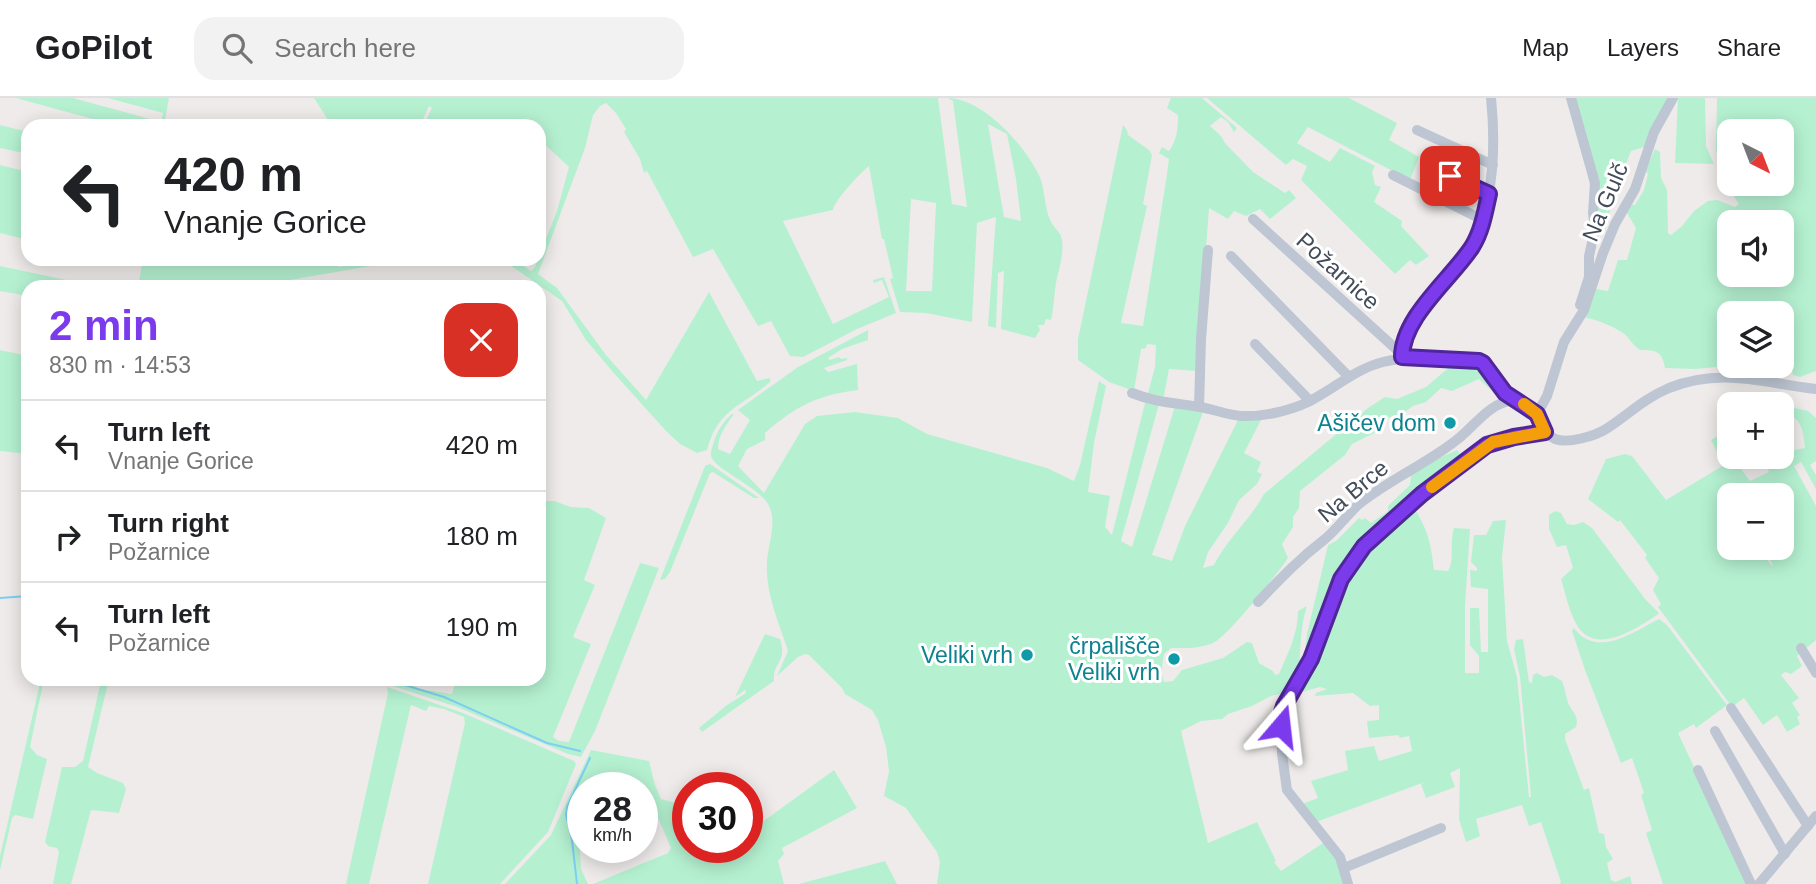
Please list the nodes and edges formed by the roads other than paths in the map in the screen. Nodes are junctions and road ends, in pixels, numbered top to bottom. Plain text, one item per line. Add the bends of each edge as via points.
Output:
1 (1491, 98) edge
2 (1571, 98) edge
3 (1673, 98) edge
4 (1417, 130) dead end
5 (1493, 164) junction
6 (1430, 166) dead end
7 (1393, 175) dead end
8 (1489, 194) junction
9 (1253, 219) dead end
10 (1483, 220) junction
11 (1208, 250) dead end
12 (1231, 256) dead end
13 (1577, 323) junction
14 (1255, 344) dead end
15 (1402, 357) junction
16 (1349, 377) junction
17 (1816, 389) edge
18 (1132, 393) dead end
19 (1515, 400) junction
20 (1310, 401) junction
21 (1199, 407) junction
22 (1537, 414) junction
23 (1545, 432) junction
24 (1258, 602) dead end
25 (1801, 648) dead end
26 (1816, 673) edge
27 (1731, 708) dead end
28 (1716, 731) dead end
29 (1698, 770) dead end
30 (1816, 816) edge
31 (1808, 826) junction
32 (1441, 828) dead end
33 (1785, 854) junction
34 (1344, 868) junction
35 (1348, 884) edge
36 (1751, 884) edge
37 (1759, 884) edge

1 - 5 street
2 - 13 street, Na Gulč via 1595,183 1589,277
3 - 13 street, Na Gulč via 1654,132 1635,189 1615,224
4 - 5 street
5 - 8 street
6 - 8 street
7 - 10 street
8 - 10 street
9 - 15 street, Požarnice
10 - 15 street via 1473,245 1420,312
11 - 21 street
12 - 16 street
13 - 22 street, Na Gulč via 1564,342
14 - 20 street
15 - 16 street
15 - 19 street via 1479,361
16 - 20 street
17 - 23 street via 1752,378 1694,380 1668,388 1592,434 1561,440
18 - 21 street
19 - 22 street
19 - 24 street, Na Brce via 1492,407 1454,443 1361,503
20 - 21 street via 1258,416
22 - 23 street
23 - 34 street via 1487,445 1364,546 1341,579 1317,644 1281,715 1287,790 1333,847
25 - 26 street
27 - 31 street
28 - 33 street
29 - 36 street
30 - 31 street
31 - 33 street
32 - 34 street
33 - 37 street
34 - 35 street

